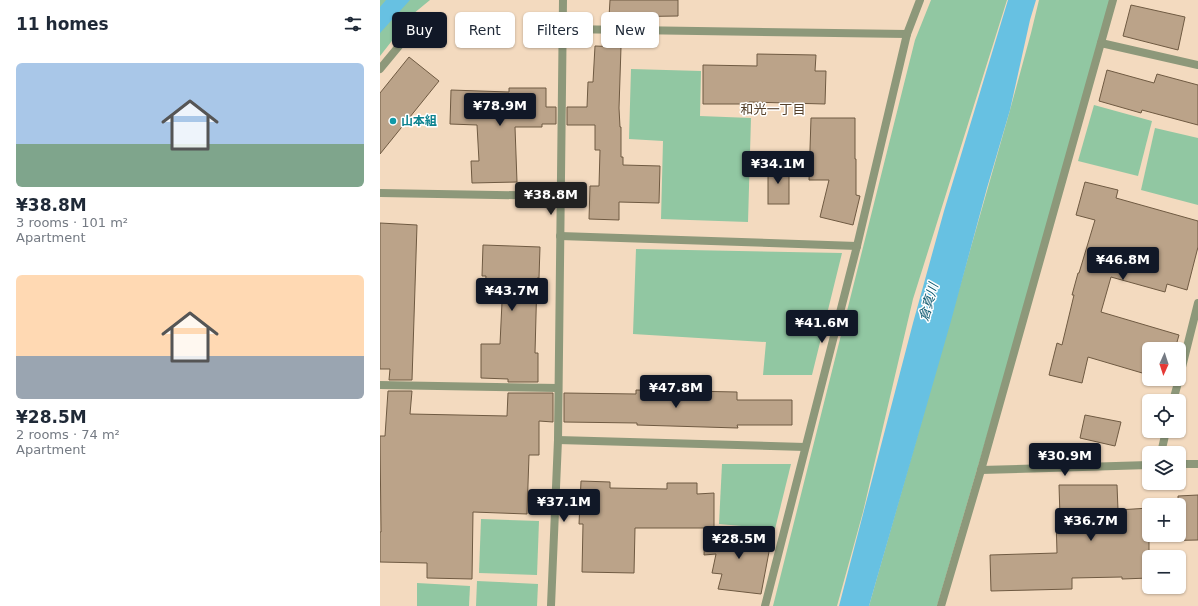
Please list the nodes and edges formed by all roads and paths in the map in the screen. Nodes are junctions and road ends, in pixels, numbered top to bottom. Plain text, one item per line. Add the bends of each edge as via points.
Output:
1 (563, 0) edge
2 (920, 0) edge
3 (1113, 0) edge
4 (563, 12) edge
5 (593, 29) edge
6 (908, 34) junction
7 (1101, 43) junction
8 (397, 48) edge
9 (563, 48) edge
10 (1198, 65) edge
11 (380, 69) edge
12 (380, 193) edge
13 (561, 196) junction
14 (560, 236) junction
15 (858, 246) junction
16 (1198, 303) edge
17 (1195, 331) edge
18 (1186, 358) edge
19 (380, 385) edge
20 (558, 388) junction
21 (558, 440) junction
22 (805, 447) junction
23 (1186, 464) edge
24 (1198, 464) edge
25 (1142, 465) edge
26 (981, 470) junction
27 (551, 606) edge
28 (765, 606) edge
29 (941, 606) edge

1 - 4 street
2 - 6 street
3 - 7 street
5 - 6 street
6 - 15 street
7 - 10 street
7 - 26 street
8 - 11 street
9 - 13 street
12 - 13 street
13 - 14 street
14 - 15 street
14 - 20 street
15 - 22 street
16 - 17 street
17 - 18 street
19 - 20 street
20 - 21 street
21 - 22 street
21 - 27 street
22 - 28 street
23 - 24 street
25 - 26 street
26 - 29 street

